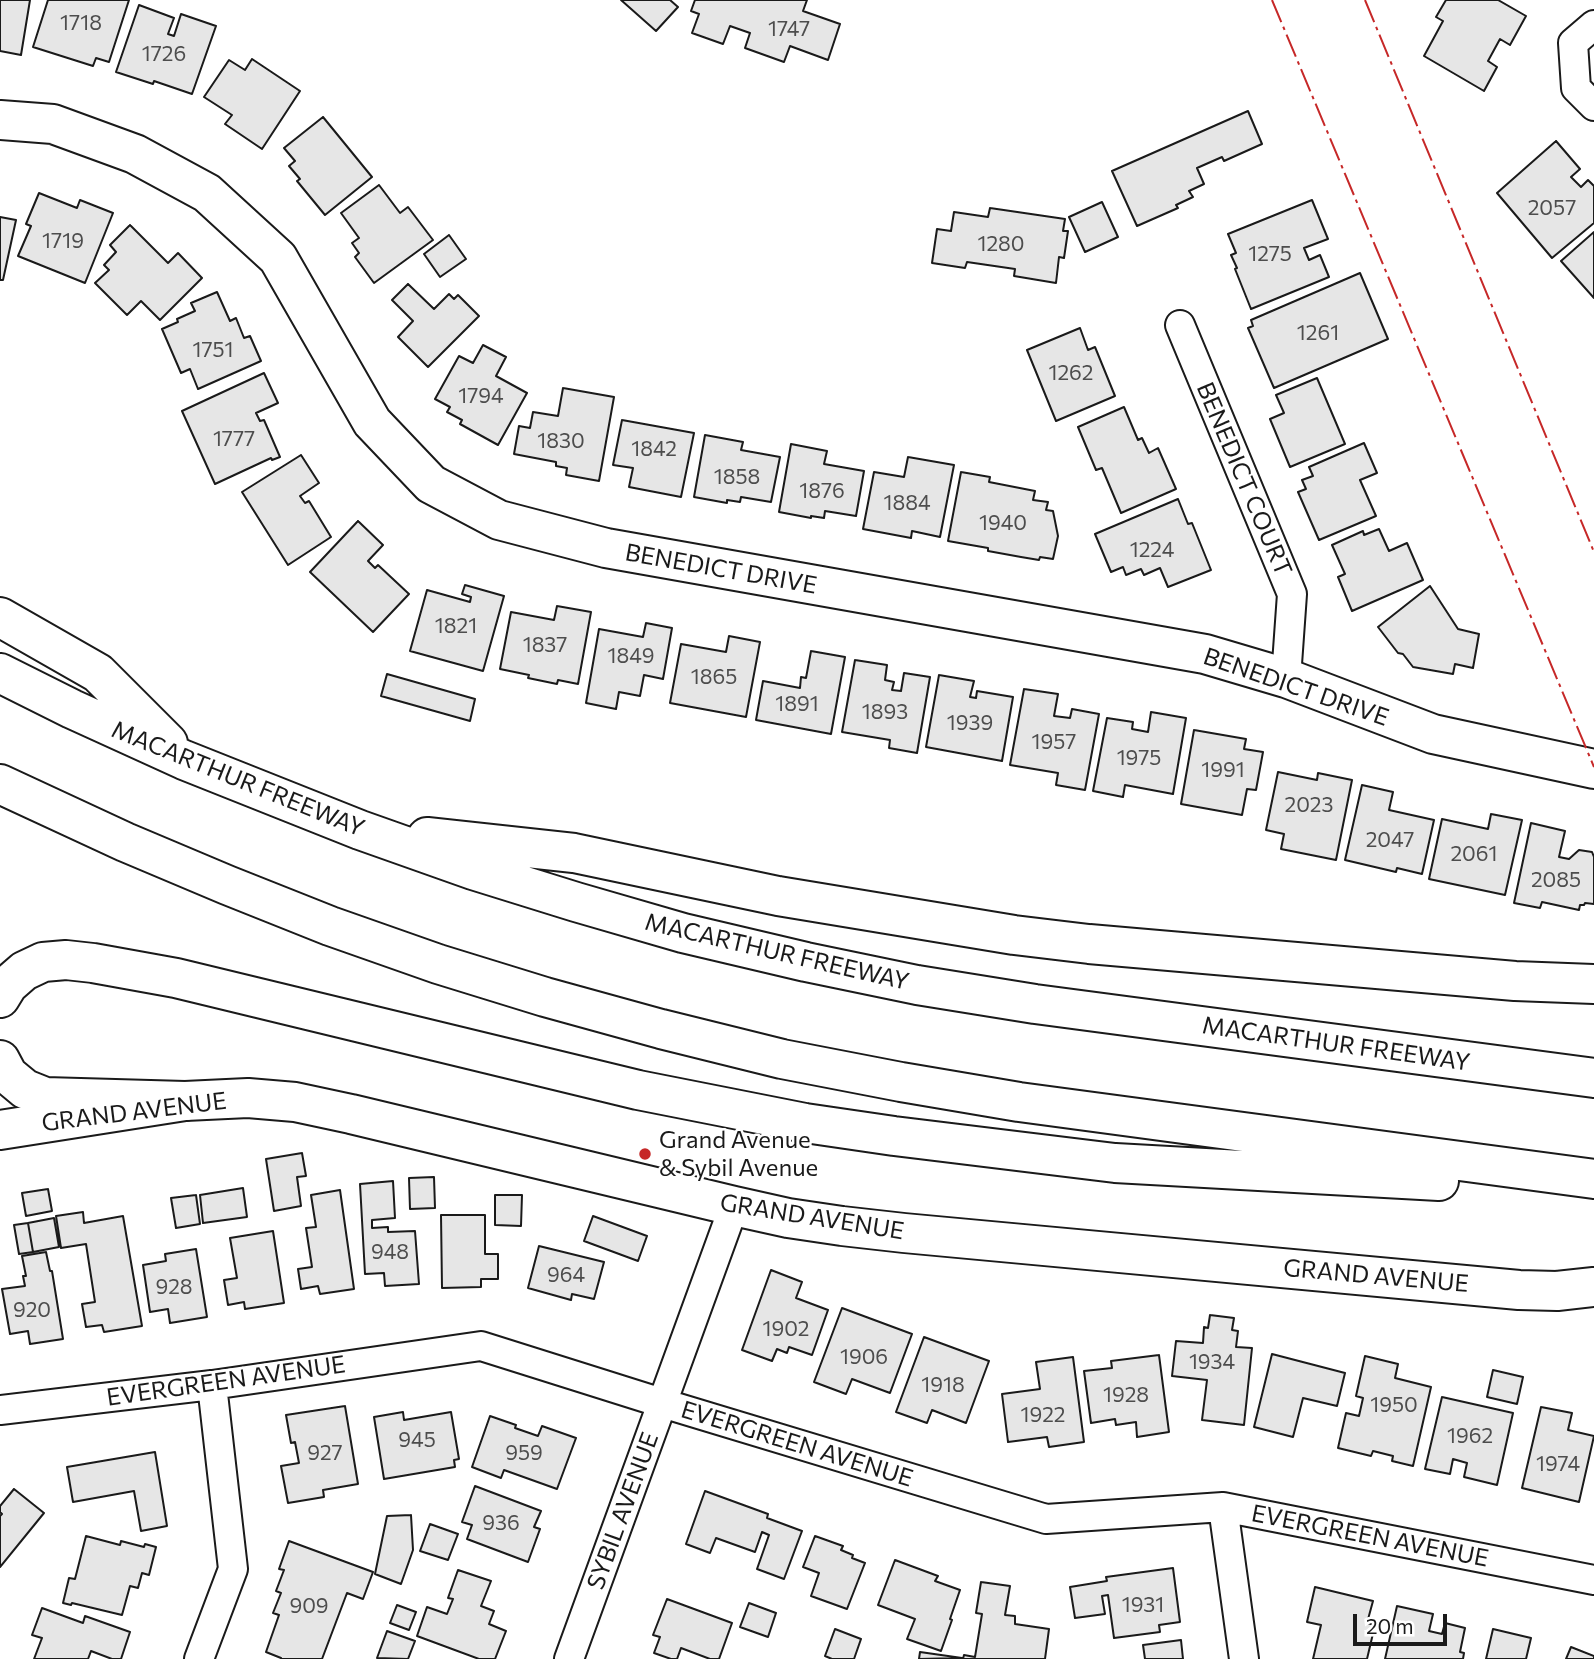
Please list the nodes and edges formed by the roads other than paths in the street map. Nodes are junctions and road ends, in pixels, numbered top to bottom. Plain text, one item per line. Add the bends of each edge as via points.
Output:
1 (1594, 24) edge
2 (1594, 106) edge
3 (0, 120) edge
4 (1180, 325) dead end
5 (0, 617) edge
6 (0, 673) edge
7 (1286, 678) junction
8 (184, 760) junction
9 (1594, 769) edge
10 (0, 784) edge
11 (360, 830) junction
12 (1594, 984) edge
13 (0, 998) edge
14 (0, 1060) edge
15 (1594, 1078) edge
16 (185, 1101) junction
17 (0, 1130) edge
18 (1594, 1179) edge
19 (1594, 1189) edge
20 (734, 1206) junction
21 (1594, 1287) edge
22 (212, 1385) junction
23 (662, 1403) junction
24 (0, 1410) edge
25 (1223, 1507) junction
26 (1594, 1580) edge
27 (199, 1659) edge
28 (569, 1659) edge
29 (1244, 1659) edge

1 - 2 street via 1573,43 1576,88
3 - 7 main road, BENEDICT DRIVE via 53,124 135,154 207,193 278,258 372,422 431,484 499,520 606,548 1205,654
4 - 7 street, BENEDICT COURT via 1292,594
5 - 8 main road via 98,673
6 - 8 main road, MACARTHUR FREEWAY
7 - 9 main road, BENEDICT DRIVE via 1433,734
8 - 11 main road, MACARTHUR FREEWAY
10 - 18 main road via 138,848 330,926 452,969 660,1029 782,1059 1019,1102
11 - 12 main road via 574,853 778,896 1014,935 1515,981
11 - 15 main road, MACARTHUR FREEWAY via 473,870 684,933 917,985
13 - 19 main road via 24,971 43,962 93,963 190,981 638,1090 805,1123 1115,1163
14 - 16 main road via 8,1075 45,1097
16 - 17 main road, GRAND AVENUE
16 - 20 main road, GRAND AVENUE via 248,1098 295,1102
20 - 21 main road, GRAND AVENUE via 904,1233 1519,1290
20 - 23 street, SYBIL AVENUE
22 - 23 street, EVERGREEN AVENUE via 481,1346
22 - 24 street, EVERGREEN AVENUE
22 - 27 street via 233,1569
23 - 25 street, EVERGREEN AVENUE via 1046,1519
23 - 28 street, SYBIL AVENUE
25 - 26 street, EVERGREEN AVENUE
25 - 29 street

